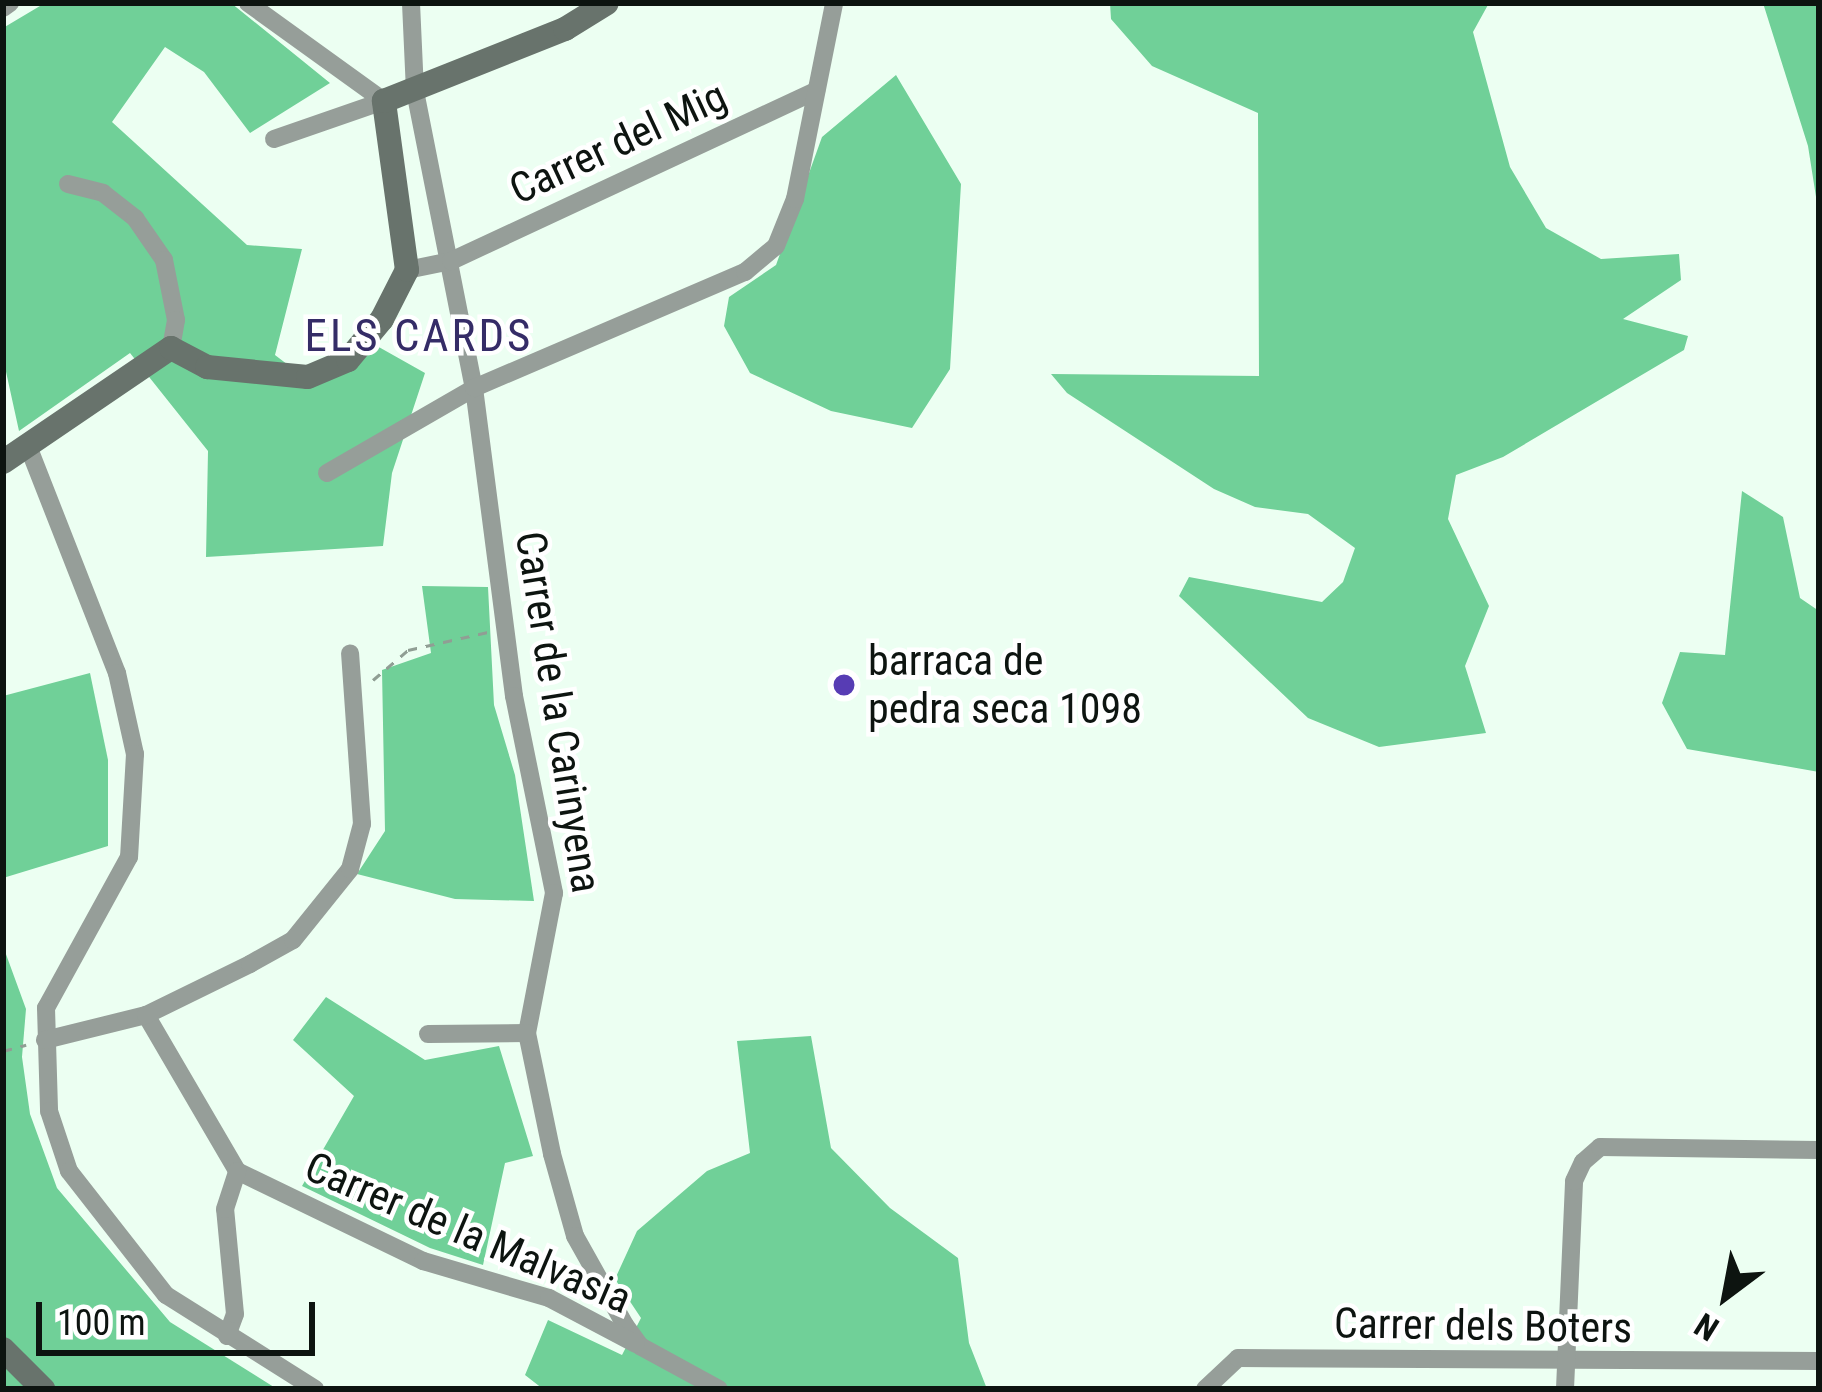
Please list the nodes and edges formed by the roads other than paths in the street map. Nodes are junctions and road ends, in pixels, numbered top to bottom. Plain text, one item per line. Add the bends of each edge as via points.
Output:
1 (248, 3) edge
2 (411, 3) edge
3 (607, 3) edge
4 (834, 3) edge
5 (415, 91) junction
6 (816, 91) junction
7 (384, 101) junction
8 (274, 139) dead end
9 (68, 184) dead end
10 (451, 261) junction
11 (407, 270) junction
12 (172, 348) junction
13 (474, 388) junction
14 (28, 446) junction
15 (3, 462) edge
16 (326, 473) dead end
17 (350, 653) dead end
18 (146, 1015) junction
19 (527, 1033) junction
20 (428, 1034) dead end
21 (45, 1040) junction
22 (1819, 1150) edge
23 (237, 1171) junction
24 (227, 1336) junction
25 (640, 1346) junction
26 (3, 1348) edge
27 (1819, 1361) edge
28 (1566, 1365) junction
29 (43, 1389) edge
30 (315, 1389) edge
31 (719, 1389) edge
32 (1205, 1389) edge
33 (1565, 1389) edge

1 - 7 street
2 - 5 street, Carrer de la Carinyena
3 - 5 street via 565,29
4 - 6 street
5 - 7 street
5 - 10 street, Carrer de la Carinyena
6 - 10 street, Carrer del Mig
6 - 13 street via 795,199 776,246 746,272
7 - 8 street
7 - 11 street
9 - 12 street via 103,193 135,218 164,260 176,320
10 - 11 street, Carrer del Mig
10 - 13 street, Carrer de la Carinyena
11 - 12 street via 382,320 348,360 308,376 207,367
12 - 14 street
13 - 16 street
13 - 19 street, Carrer de la Carinyena via 503,629 554,893
14 - 15 street
14 - 21 street via 117,673 135,754 129,857 46,1008
17 - 18 street via 362,824 350,869 293,940
18 - 21 street
18 - 23 street
19 - 20 street
19 - 25 street, Carrer de la Carinyena via 575,1236
21 - 24 street via 49,1111 69,1171 166,1295
22 - 28 street via 1600,1147 1574,1181
23 - 24 street via 225,1209 235,1314
23 - 25 street, Carrer de la Malvasia via 423,1262 549,1298
24 - 30 street
25 - 31 street
26 - 29 street
27 - 28 street, Carrer dels Boters
28 - 32 street, Carrer dels Boters via 1238,1358
28 - 33 street

